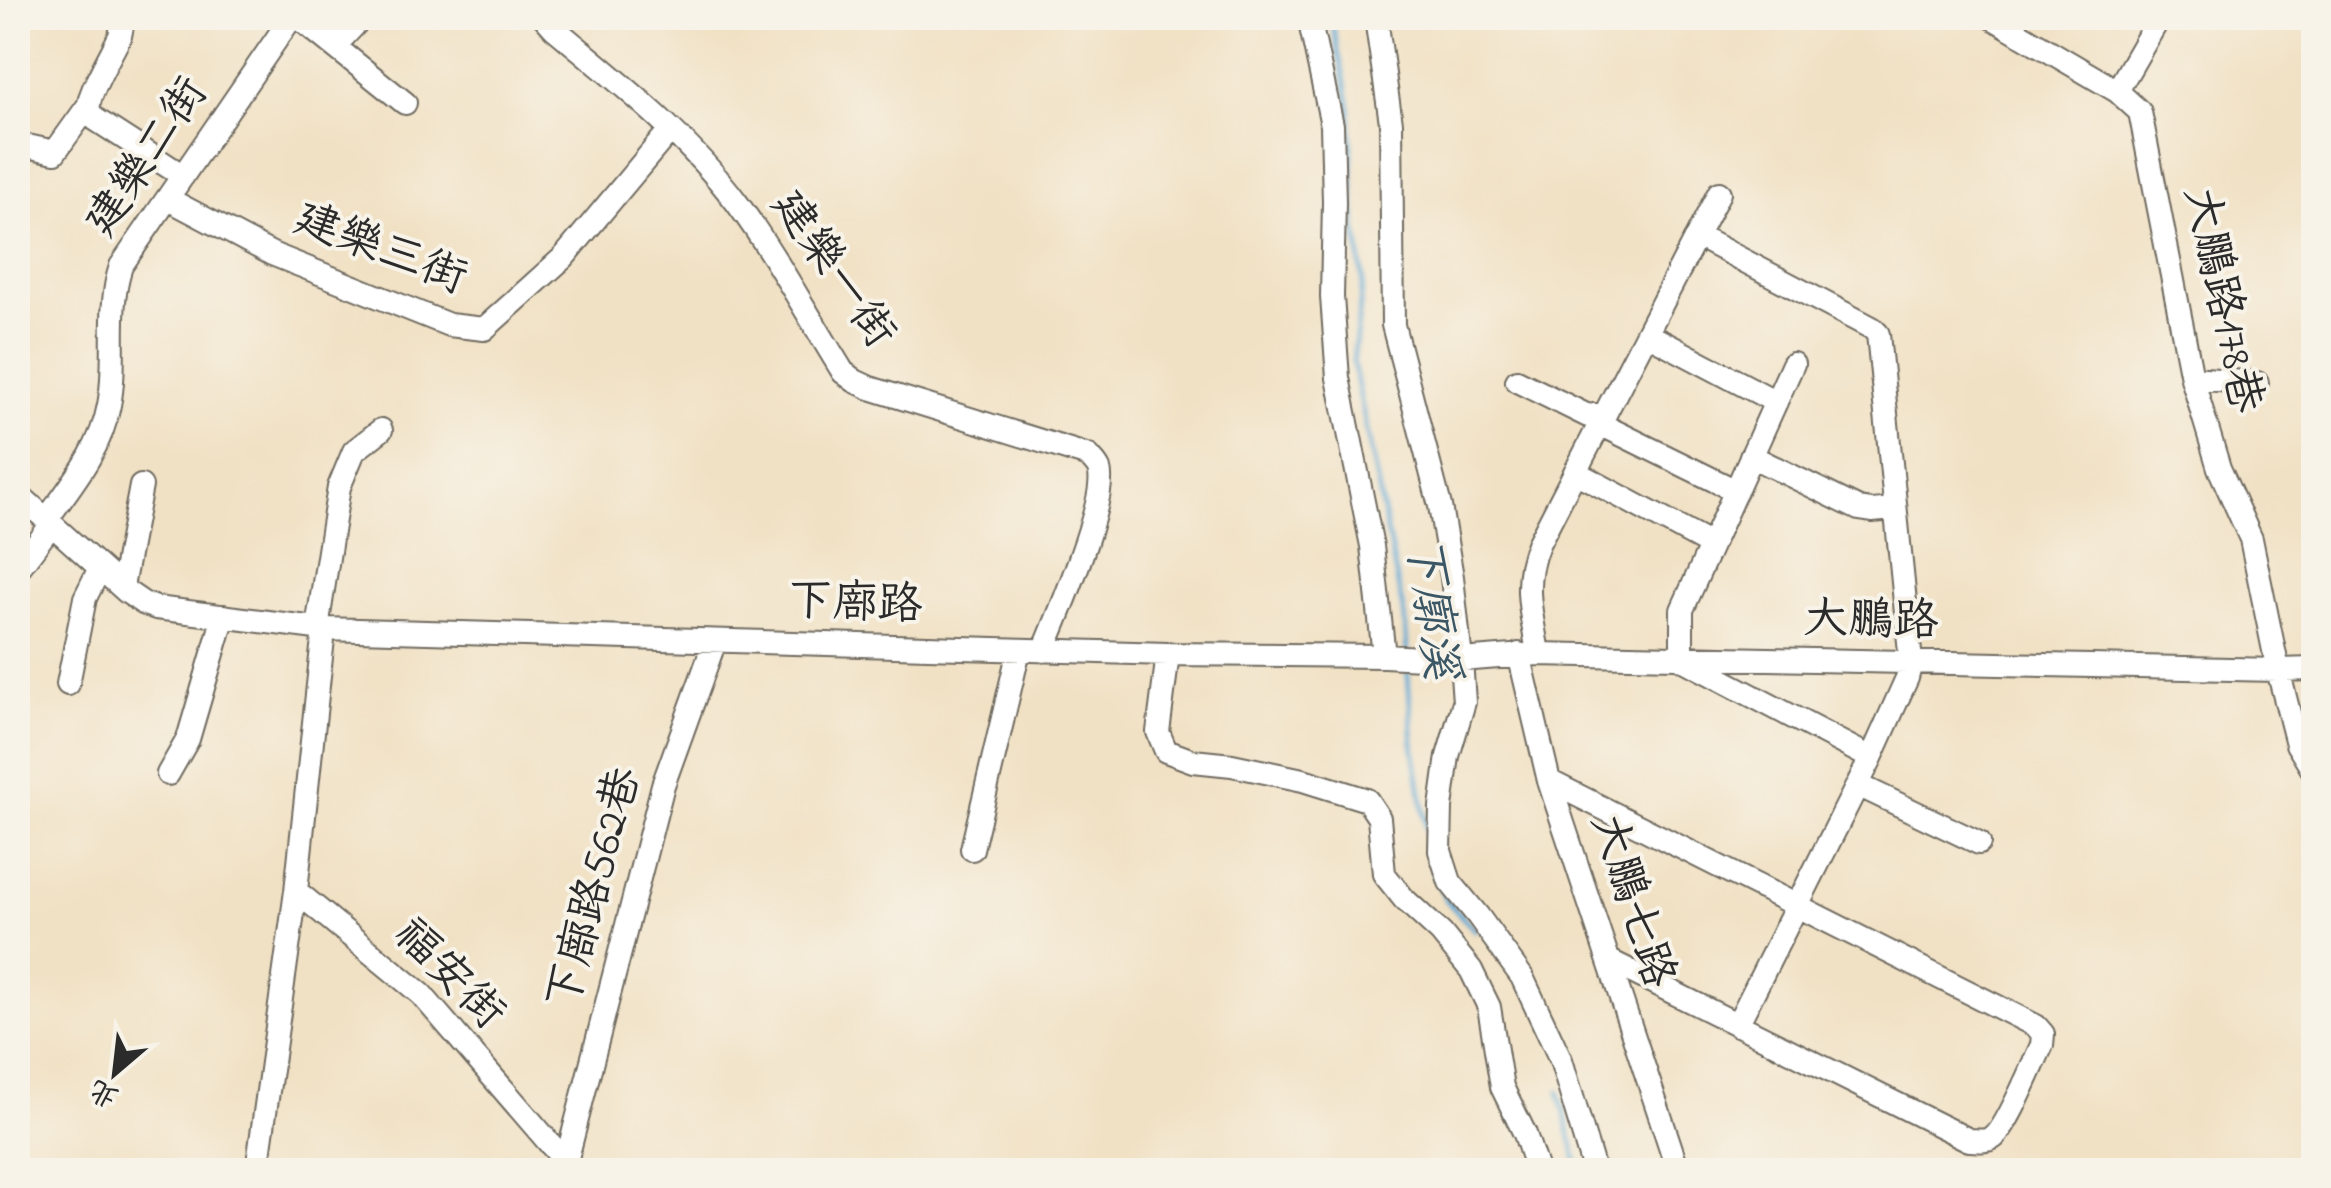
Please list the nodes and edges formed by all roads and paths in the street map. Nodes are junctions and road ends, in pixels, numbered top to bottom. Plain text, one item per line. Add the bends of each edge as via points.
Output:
1 (116, 18) edge
2 (291, 18) edge
3 (300, 18) edge
4 (361, 18) edge
5 (545, 18) edge
6 (1308, 18) edge
7 (1376, 18) edge
8 (1993, 18) edge
9 (2159, 18) edge
10 (334, 46) junction
11 (2117, 91) junction
12 (405, 103) dead end
13 (88, 106) junction
14 (670, 130) junction
15 (18, 144) edge
16 (184, 176) junction
17 (1719, 192) dead end
18 (168, 198) junction
19 (1697, 236) junction
20 (1646, 334) junction
21 (1793, 364) dead end
22 (2192, 378) junction
23 (1517, 382) dead end
24 (2257, 383) dead end
25 (1776, 402) junction
26 (1603, 419) junction
27 (381, 430) dead end
28 (1751, 456) junction
29 (1575, 472) junction
30 (141, 486) dead end
31 (1736, 491) junction
32 (18, 494) edge
33 (1894, 509) junction
34 (49, 522) junction
35 (1711, 545) junction
36 (100, 568) junction
37 (18, 569) edge
38 (122, 587) junction
39 (224, 616) junction
40 (321, 629) junction
41 (714, 641) junction
42 (1019, 650) junction
43 (1044, 651) junction
44 (1168, 654) junction
45 (1529, 654) junction
46 (1384, 656) junction
47 (1427, 657) joint
48 (1682, 658) junction
49 (1461, 660) junction
50 (1910, 662) junction
51 (2314, 669) edge
52 (2278, 670) junction
53 (68, 684) dead end
54 (1871, 758) junction
55 (2314, 772) edge
56 (168, 774) dead end
57 (1548, 781) junction
58 (1858, 785) junction
59 (1980, 843) dead end
60 (972, 849) dead end
61 (296, 891) junction
62 (1798, 906) junction
63 (1610, 961) junction
64 (1737, 1025) junction
65 (570, 1166) edge
66 (257, 1170) edge
67 (1537, 1170) edge
68 (1594, 1170) edge
69 (1678, 1170) edge

1 - 13 street via 120,36
2 - 16 street, 建樂二街
3 - 10 street
4 - 10 street
5 - 14 street, 建樂一街
6 - 46 street via 1332,125 1338,378 1372,546
7 - 49 street via 1391,123 1393,325 1440,506
8 - 11 street, 大鵬路178巷
9 - 11 street
10 - 12 street
11 - 22 street, 大鵬路178巷 via 2140,112
13 - 15 street via 55,152
13 - 16 street via 95,120
14 - 18 street, 建樂三街 via 564,257 484,328 450,325 272,254
14 - 43 street, 建樂一街 via 737,203 843,372 870,388 1090,456 1100,470 1089,535
16 - 18 street, 建樂二街
17 - 19 street, 大鵬七路
18 - 34 street, 建樂二街 via 121,266 102,434
19 - 20 street, 大鵬七路
19 - 33 street via 1878,334
20 - 25 street
20 - 26 street, 大鵬七路
21 - 25 street
22 - 24 street
22 - 52 street, 大鵬路178巷 via 2250,539
23 - 26 street
25 - 28 street
26 - 29 street, 大鵬七路
26 - 31 street
27 - 40 street via 354,452 343,476
28 - 31 street
28 - 33 street via 1859,509
29 - 35 street
29 - 45 street, 大鵬七路 via 1530,565
30 - 38 street
31 - 35 street
32 - 34 street, 下廍路
33 - 50 street
34 - 36 street, 下廍路
34 - 37 street, 建樂二街
35 - 48 street via 1682,610
36 - 38 street, 下廍路
36 - 53 street via 85,598
38 - 39 street, 下廍路 via 156,608
39 - 40 street, 下廍路
39 - 56 street via 188,739
40 - 41 street, 下廍路
40 - 61 street
41 - 42 street, 下廍路
41 - 65 street, 下廍路562巷 via 662,785
42 - 43 street, 下廍路
42 - 60 street
43 - 44 street, 下廍路
44 - 46 street, 下廍路
44 - 67 street via 1158,732 1166,751 1342,792 1366,800 1379,818 1384,874 1471,970 1490,1007 1502,1088
45 - 48 street, 大鵬路
45 - 49 street, 大鵬路
45 - 57 street, 大鵬七路
46 - 47 street, 下廍路
47 - 49 street, 大鵬路
48 - 50 street, 大鵬路
48 - 54 street
49 - 68 street via 1464,702 1448,756 1440,851 1450,882 1522,977 1560,1060
50 - 52 street, 大鵬路
50 - 54 street
51 - 52 street, 大鵬路
52 - 55 street, 大鵬路178巷 via 2297,744
54 - 58 street
57 - 62 street
57 - 63 street, 大鵬七路
58 - 59 street
58 - 62 street
61 - 65 street, 福安街 via 421,994
61 - 66 street
62 - 64 street
62 - 64 street via 2036,1026 2042,1045 2002,1125 1993,1138 1969,1140
63 - 64 street
63 - 69 street, 大鵬七路

